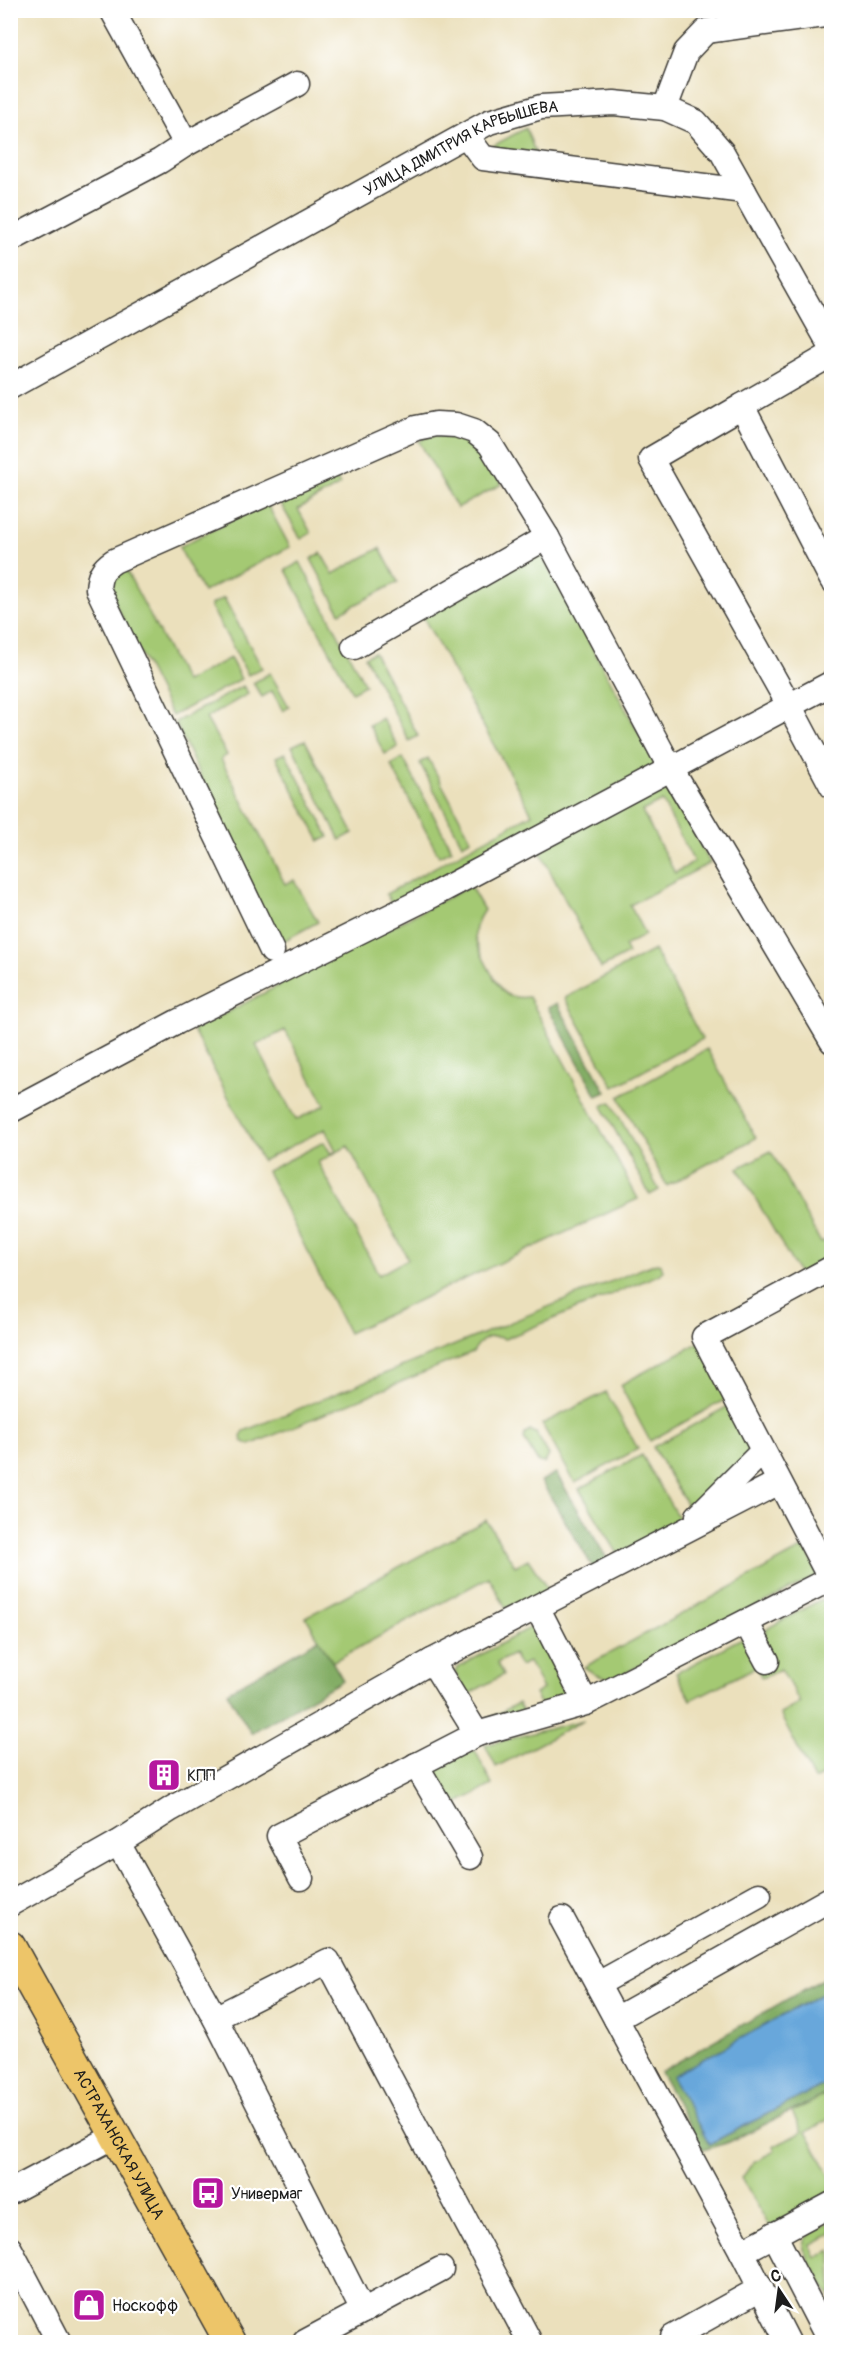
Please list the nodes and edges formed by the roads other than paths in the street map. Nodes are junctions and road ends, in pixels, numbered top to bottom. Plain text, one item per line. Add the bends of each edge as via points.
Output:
1 (111, 10) edge
2 (831, 14) edge
3 (297, 84) dead end
4 (665, 108) junction
5 (466, 135) junction
6 (186, 144) junction
7 (744, 191) junction
8 (10, 240) edge
9 (831, 348) edge
10 (831, 354) edge
11 (10, 387) edge
12 (742, 406) junction
13 (547, 537) junction
14 (831, 580) edge
15 (354, 647) dead end
16 (831, 683) edge
17 (789, 705) junction
18 (671, 769) junction
19 (831, 786) edge
20 (272, 951) dead end
21 (831, 1041) edge
22 (10, 1111) edge
23 (831, 1268) edge
24 (763, 1451) junction
25 (779, 1482) junction
26 (682, 1533) junction
27 (831, 1580) edge
28 (537, 1607) junction
29 (746, 1622) junction
30 (432, 1661) junction
31 (767, 1661) dead end
32 (586, 1703) junction
33 (477, 1734) junction
34 (416, 1765) junction
35 (118, 1843) junction
36 (470, 1857) dead end
37 (301, 1878) dead end
38 (759, 1895) dead end
39 (831, 1898) edge
40 (10, 1904) edge
41 (562, 1919) dead end
42 (10, 1947) edge
43 (598, 1984) junction
44 (215, 2018) junction
45 (616, 2019) junction
46 (115, 2136) junction
47 (10, 2192) edge
48 (831, 2204) edge
49 (774, 2234) junction
50 (10, 2249) edge
51 (742, 2252) junction
52 (441, 2269) dead end
53 (761, 2288) junction
54 (363, 2311) junction
55 (823, 2311) edge
56 (673, 2337) dead end
57 (59, 2343) edge
58 (230, 2343) edge
59 (304, 2343) edge
60 (530, 2343) edge
61 (788, 2343) edge
62 (830, 2343) edge

1 - 6 street
2 - 4 street via 706,31 686,52
3 - 6 street
4 - 5 street, УЛИЦА ДМИТРИЯ КАРБЫШЕВА via 614,103 541,107 489,122
4 - 7 street, УЛИЦА ДМИТРИЯ КАРБЫШЕВА via 696,122 722,152
5 - 7 street via 483,158
5 - 11 street, УЛИЦА ДМИТРИЯ КАРБЫШЕВА
6 - 8 street
7 - 9 street, УЛИЦА ДМИТРИЯ КАРБЫШЕВА
10 - 12 street
12 - 14 street
12 - 17 street via 651,459
13 - 15 street
13 - 18 street
13 - 20 street via 489,444 474,431 456,424 436,424 405,433 104,567 98,589
16 - 17 street
17 - 18 street
17 - 19 street
18 - 21 street
18 - 22 street
23 - 24 street via 704,1337
24 - 25 street
24 - 26 street
25 - 26 street
25 - 27 street
26 - 28 street
27 - 29 street
28 - 30 street
28 - 32 street
29 - 31 street
29 - 32 street
30 - 33 street
30 - 35 street
32 - 33 street
33 - 34 street
34 - 36 street
34 - 37 street via 279,1836
35 - 40 street
35 - 44 street
38 - 43 street
39 - 45 street
41 - 43 street
42 - 46 main road, АСТРАХАНСКАЯ УЛИЦА
43 - 45 street
44 - 54 street
44 - 60 street via 328,1961
45 - 51 street
46 - 47 street
46 - 58 main road, АСТРАХАНСКАЯ УЛИЦА
48 - 49 street
49 - 51 street
49 - 55 street
50 - 57 street
51 - 53 street
52 - 54 street
53 - 56 street
53 - 61 street
54 - 59 street
55 - 62 street

